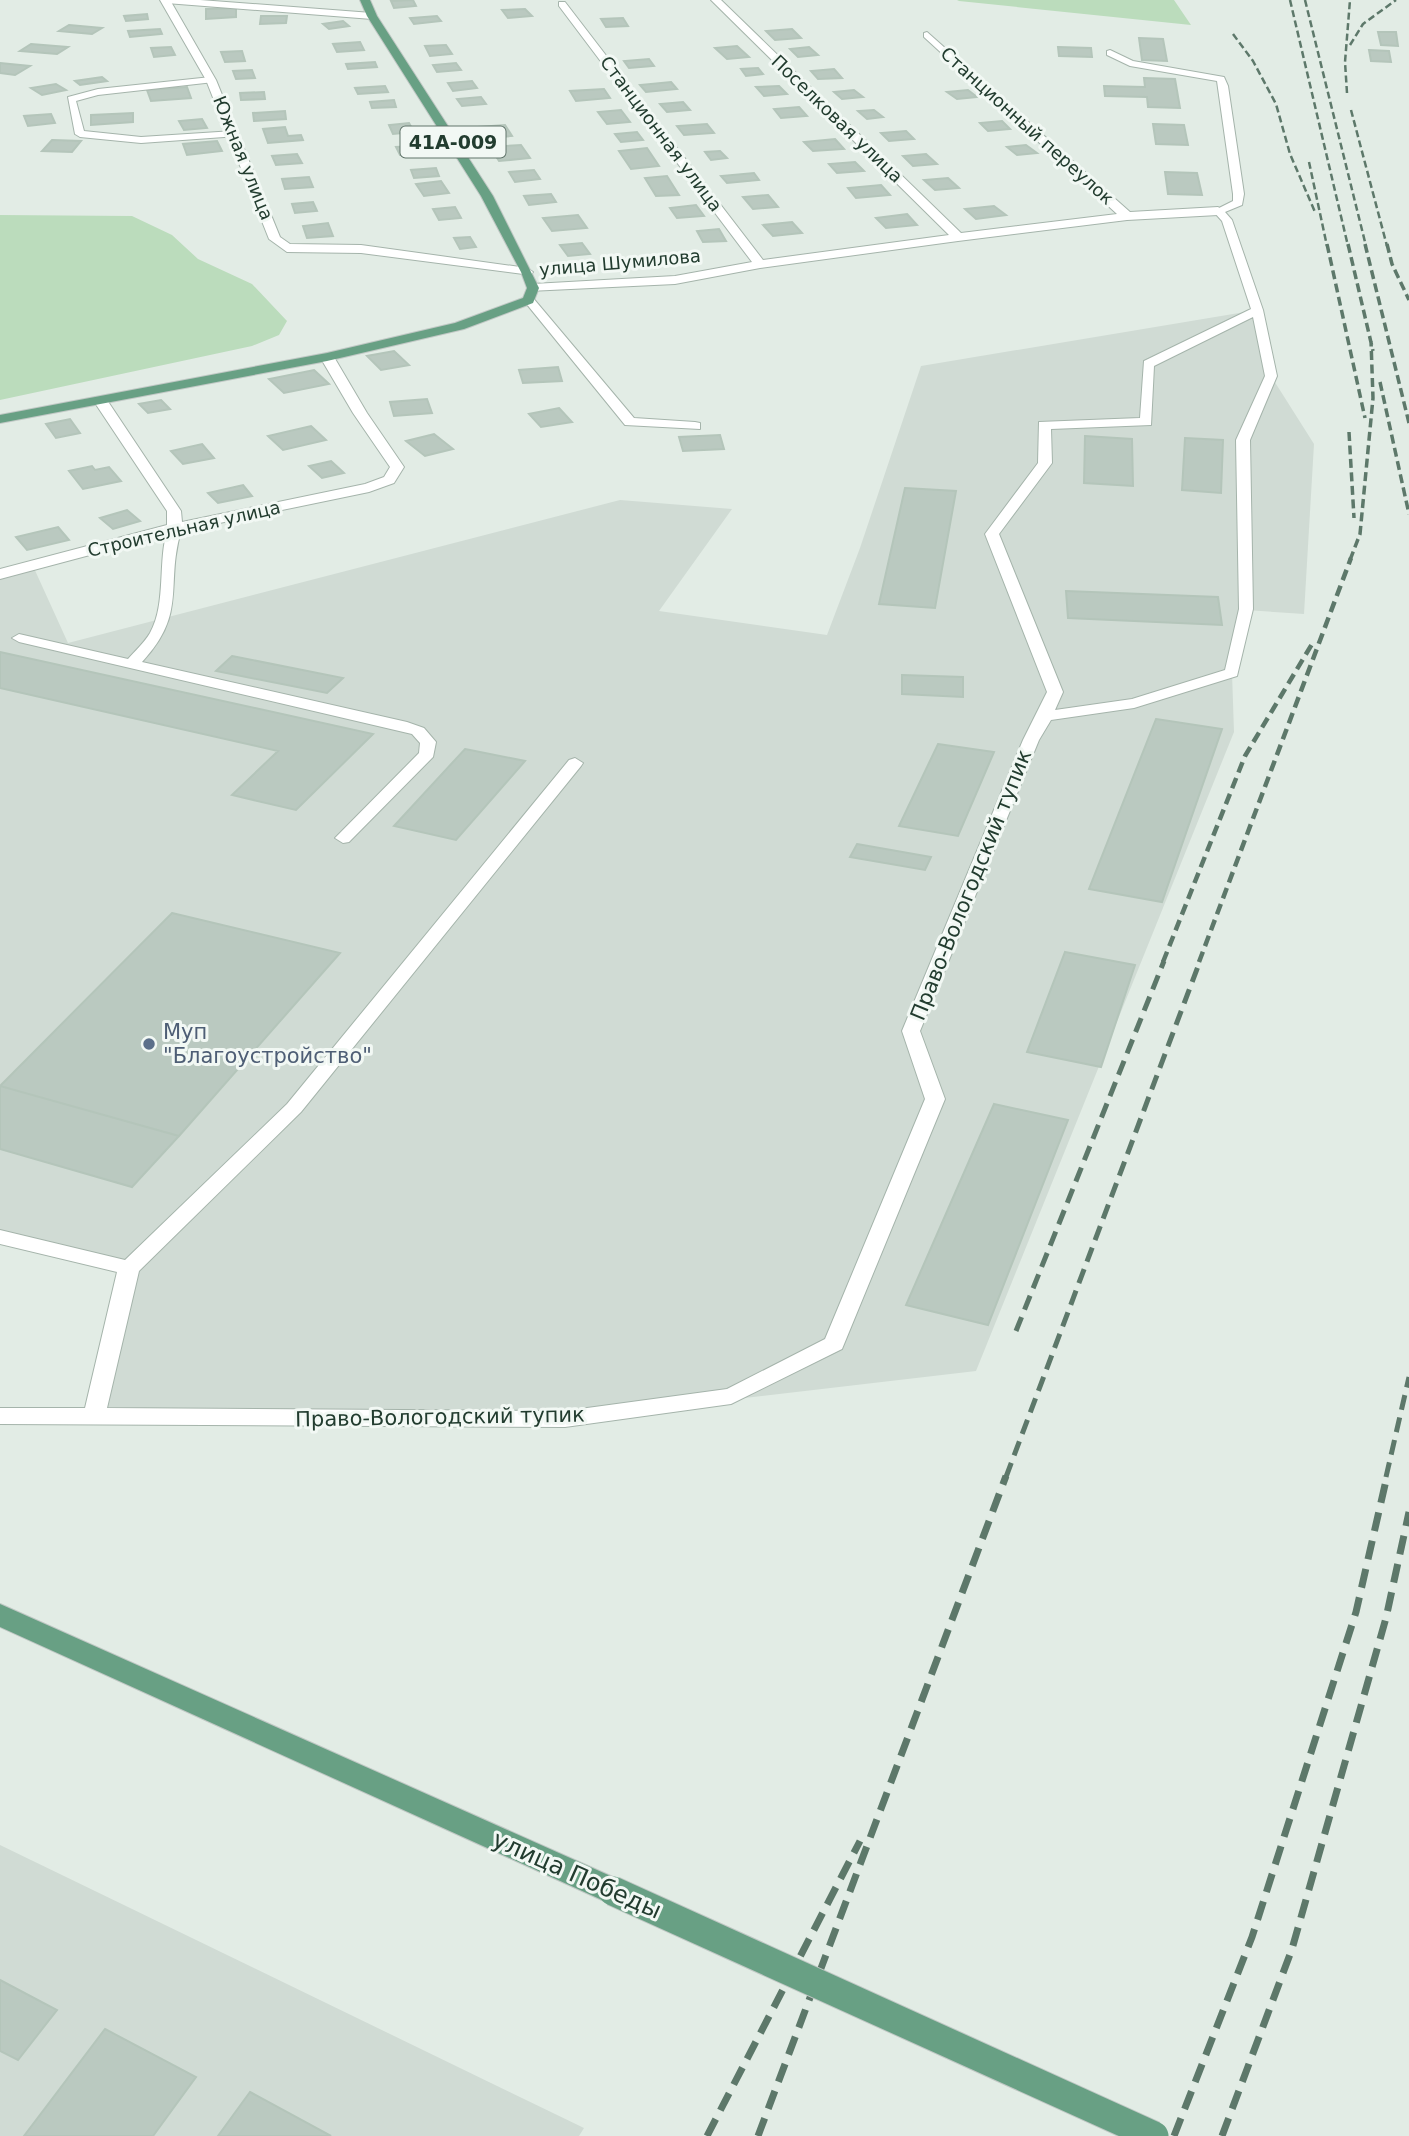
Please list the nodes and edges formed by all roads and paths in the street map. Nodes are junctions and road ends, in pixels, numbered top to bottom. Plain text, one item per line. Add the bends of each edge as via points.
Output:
1 (166, 0) edge
2 (365, 0) edge
3 (716, 0) edge
4 (562, 4) dead end
5 (372, 16) junction
6 (927, 35) dead end
7 (1110, 53) dead end
8 (211, 80) junction
9 (234, 134) junction
10 (1218, 211) junction
11 (1127, 216) junction
12 (958, 237) junction
13 (760, 264) junction
14 (527, 272) junction
15 (531, 294) junction
16 (1257, 310) junction
17 (327, 357) junction
18 (100, 400) junction
19 (0, 419) edge
20 (695, 426) dead end
21 (174, 528) junction
22 (0, 574) edge
23 (19, 638) dead end
24 (131, 664) junction
25 (1045, 716) junction
26 (575, 763) dead end
27 (343, 838) dead end
28 (0, 1237) edge
29 (128, 1268) junction
30 (0, 1416) edge
31 (94, 1416) junction
32 (0, 1615) edge
33 (1154, 2136) edge

1 - 5 lane
1 - 8 street, Южная улица
2 - 5 main road, 41А-009
3 - 12 street, Поселковая улица
4 - 13 street, Станционная улица
5 - 14 main road, 41А-009 via 487,196
6 - 11 street, Станционный переулок
7 - 10 lane via 1130,63 1221,79 1240,186 1238,203
8 - 9 street, Южная улица
8 - 9 lane via 71,99 80,134 141,140
9 - 14 street, Южная улица via 275,239 287,248 360,249
10 - 11 street, улица Шумилова
10 - 16 lane via 1227,220
11 - 12 street, улица Шумилова
12 - 13 street, улица Шумилова
13 - 15 street, улица Шумилова via 675,280
14 - 15 main road, 41А-009
15 - 17 main road, улица Шумилова via 459,326
15 - 20 lane via 630,422
16 - 25 lane via 1271,376 1243,440 1246,609 1232,673 1134,702
16 - 25 lane, Право-Вологодский тупик via 1148,364 1146,422 1044,425 1045,463 992,534 1055,692
17 - 18 main road, улица Шумилова
17 - 21 street, Строительная улица via 397,467 389,480
18 - 19 main road, улица Шумилова
18 - 21 street via 174,511
21 - 22 street, Строительная улица
21 - 24 lane via 167,546 161,625
23 - 24 lane
24 - 27 lane via 418,731 428,742 427,754
25 - 31 lane, Право-Вологодский тупик via 911,1031 935,1099 834,1344 731,1396 565,1419
26 - 29 lane via 293,1108
28 - 29 lane
29 - 31 lane
30 - 31 lane, Право-Вологодский тупик
32 - 33 main road, улица Победы, bridge

